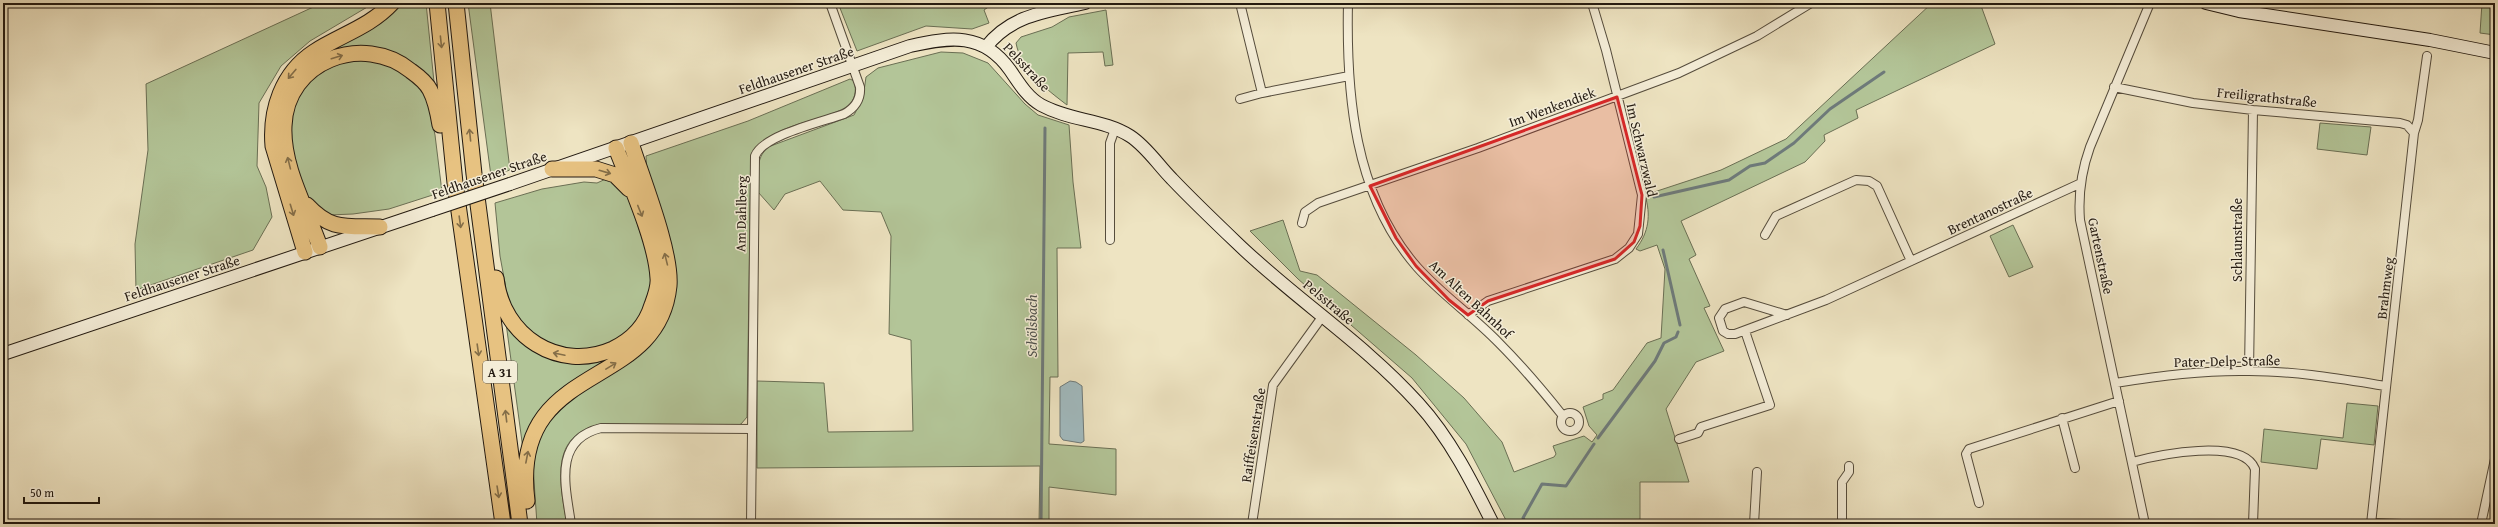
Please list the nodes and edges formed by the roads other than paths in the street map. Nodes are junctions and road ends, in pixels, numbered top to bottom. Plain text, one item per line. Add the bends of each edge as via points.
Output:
1 (392, 3) edge
2 (437, 3) edge
3 (456, 3) edge
4 (830, 3) edge
5 (1085, 3) edge
6 (1240, 3) edge
7 (1348, 3) edge
8 (1592, 3) edge
9 (1811, 3) edge
10 (2150, 3) edge
11 (2206, 3) edge
12 (986, 47) junction
13 (2495, 53) edge
14 (2427, 56) dead end
15 (853, 66) junction
16 (1349, 76) junction
17 (2114, 87) junction
18 (1262, 93) junction
19 (1617, 97) junction
20 (1240, 99) dead end
21 (2253, 110) junction
22 (1115, 129) junction
23 (2414, 133) junction
24 (631, 143) junction
25 (616, 148) junction
26 (552, 169) junction
27 (474, 174) junction
28 (455, 183) junction
29 (2080, 184) junction
30 (1370, 186) junction
31 (633, 193) junction
32 (303, 199) junction
33 (1302, 223) dead end
34 (380, 227) junction
35 (1765, 235) dead end
36 (1110, 240) dead end
37 (320, 247) junction
38 (305, 252) junction
39 (1911, 262) junction
40 (1468, 315) junction
41 (1787, 315) junction
42 (1322, 317) junction
43 (1746, 331) junction
44 (3, 354) edge
45 (2248, 371) junction
46 (2115, 382) junction
47 (2386, 386) junction
48 (2119, 401) junction
49 (1563, 416) dead end
50 (2062, 418) junction
51 (752, 429) junction
52 (1678, 439) dead end
53 (2495, 459) edge
54 (2132, 462) junction
55 (1849, 466) dead end
56 (2075, 468) dead end
57 (1757, 472) dead end
58 (1980, 503) dead end
59 (2371, 523) edge
60 (503, 524) edge
61 (520, 524) edge
62 (529, 524) edge
63 (571, 524) edge
64 (751, 524) edge
65 (1252, 524) edge
66 (1493, 524) edge
67 (1754, 524) edge
68 (1842, 524) edge
69 (2145, 524) edge
70 (2253, 524) edge
71 (2402, 524) edge
72 (2481, 524) edge

1 -> 38 highway via 384,12 361,27 313,53 286,82 275,105 271,131 273,146
2 -> 28 highway, A 31
27 -> 3 highway, A 31
4 - 15 street, Am Dahlberg
5 - 12 main road via 1013,22 997,33
6 - 18 street
7 - 16 street, Am Alten Bahnhof
8 - 19 street, Im Schwarzwald
9 - 19 street, Im Wenkendiek via 1732,49
10 - 17 street, Gartenstraße
11 - 13 main road via 2239,11 2430,40
12 - 15 main road, Feldhausener Straße via 968,40 943,38 910,46
12 - 22 main road, Pelsstraße via 996,54 1023,89 1039,104 1064,116 1105,124
14 - 23 street, Brahmweg
15 - 24 main road, Feldhausener Straße
15 - 51 street, Am Dahlberg via 861,93 851,110 771,140 759,149 755,156
16 - 18 street
16 - 30 street, Am Alten Bahnhof via 1353,118
17 - 21 street, Freiligrathstraße via 2193,103
17 - 29 street, Gartenstraße via 2090,147
18 - 20 street
19 - 30 street, Im Wenkendiek
19 - 40 street, Im Schwarzwald via 1642,195 1640,226 1634,242 1615,259 1488,301
21 - 23 street, Freiligrathstraße via 2400,123 2407,125
21 - 45 street, Schlaunstraße
22 - 36 street via 1110,143
22 - 42 main road, Pelsstraße via 1130,136 1148,152 1239,245
23 - 47 street, Brahmweg
24 - 25 main road, Feldhausener Straße
62 -> 24 highway via 526,457 538,425 550,408 563,396 638,348 658,321 667,298 668,264
25 - 26 main road, Feldhausener Straße
25 - 31 highway
26 -> 31 highway via 596,169 615,175
26 - 34 main road, Feldhausener Straße, bridge
31 -> 27 highway via 642,215 658,279 649,315 637,333 622,345 591,356 573,357 538,347 513,325 497,287 488,218
61 -> 27 highway, A 31
32 -> 28 highway via 286,150 285,113 304,77 322,63 349,53 374,53 394,59 422,78 437,107 444,152
28 -> 60 highway, A 31
29 - 39 street, Brentanostraße
29 - 46 street, Gartenstraße via 2080,220
30 - 33 street, Im Wenkendiek via 1318,203 1305,212
30 - 40 street, Am Alten Bahnhof via 1396,238 1416,266 1449,300
32 - 34 highway via 326,222 348,227
32 - 37 highway
34 - 37 main road, Feldhausener Straße
35 - 39 street via 1776,216 1856,180 1869,181 1877,186
37 - 38 main road, Feldhausener Straße
38 - 44 main road, Feldhausener Straße
39 - 41 street, Brentanostraße
40 - 49 street, Am Alten Bahnhof via 1509,353
41 - 43 street, Brentanostraße
41 - 43 street, Brentanostraße via 1744,302 1737,303 1720,313 1719,324 1723,331 1735,334
42 - 65 street, Raiffeisenstraße via 1273,385
42 - 66 main road, Pelsstraße via 1383,367 1419,404 1445,438
43 - 52 street via 1770,405 1701,427 1698,433
45 - 46 street, Pater-Delp-Straße via 2179,374
45 - 47 street, Pater-Delp-Straße via 2311,375
46 - 48 street, Gartenstraße
47 - 59 street, Brahmweg
48 - 50 street
48 - 54 street, Gartenstraße
50 - 56 street
50 - 58 street via 1969,449 1966,454
51 - 63 street via 601,428 587,433 572,447 565,468
51 - 64 street, Am Dahlberg
53 - 72 street
54 - 69 street, Gartenstraße
54 - 70 street via 2168,453 2207,451 2244,456 2252,461 2254,469
55 - 68 street via 1849,472 1842,482
57 - 67 street
59 - 71 street

